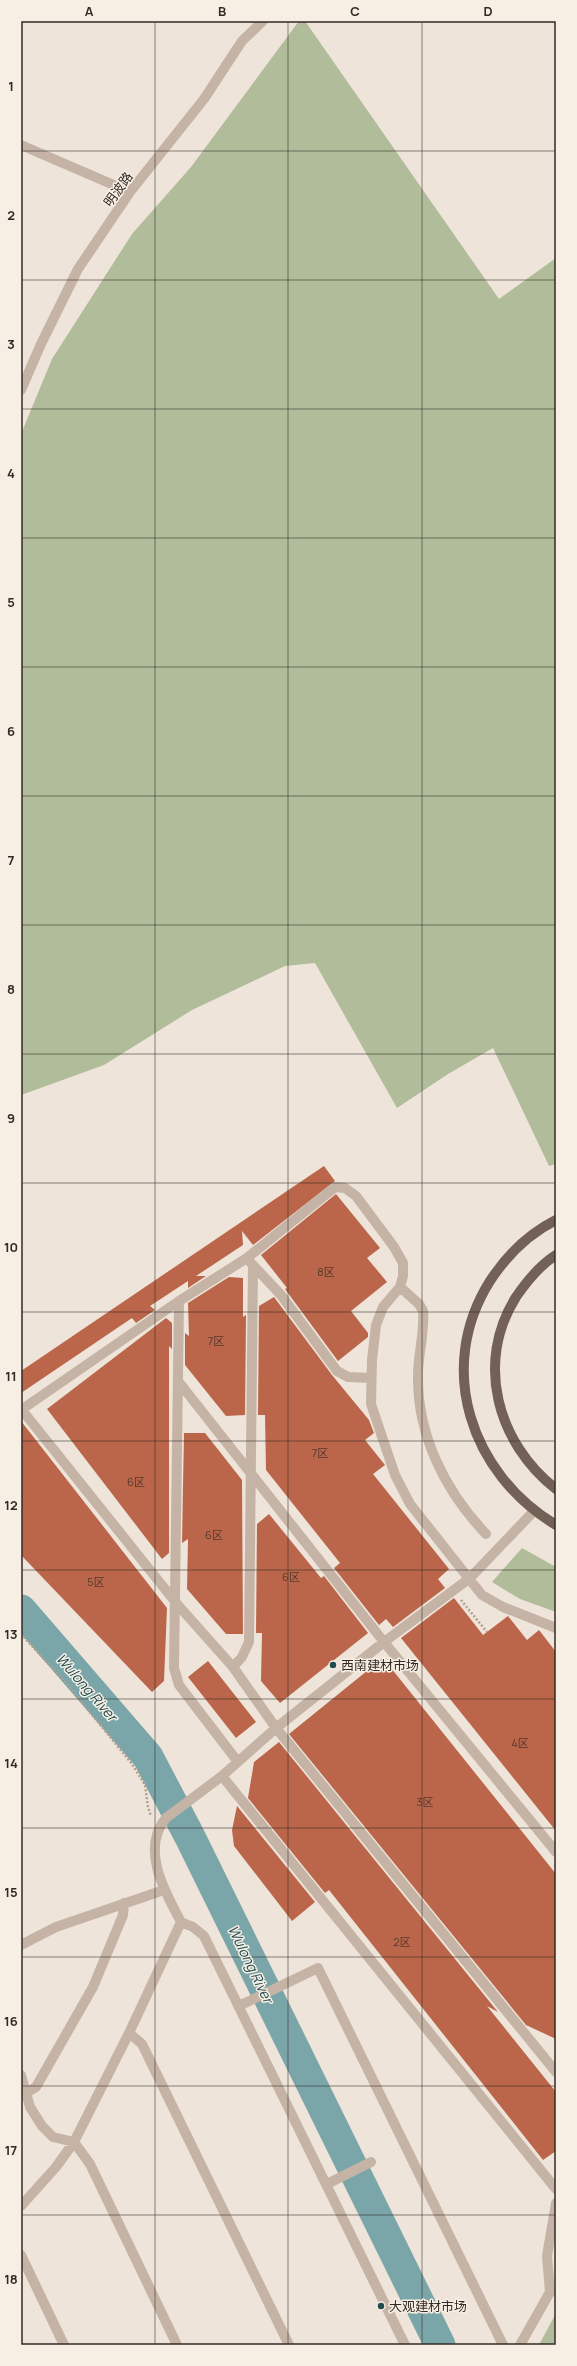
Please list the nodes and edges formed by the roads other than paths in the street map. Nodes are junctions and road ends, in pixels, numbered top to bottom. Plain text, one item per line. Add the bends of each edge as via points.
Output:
1 (263, 21) edge
2 (21, 145) edge
3 (130, 192) junction
4 (21, 390) edge
5 (556, 1220) edge
6 (556, 1255) edge
7 (250, 1262) junction
8 (400, 1287) junction
9 (179, 1302) junction
10 (371, 1378) junction
11 (178, 1381) junction
12 (21, 1410) edge
13 (252, 1474) junction
14 (556, 1489) edge
15 (534, 1511) junction
16 (556, 1525) edge
17 (486, 1534) dead end
18 (470, 1578) junction
19 (177, 1604) junction
20 (556, 1628) edge
21 (384, 1642) junction
22 (233, 1667) junction
23 (276, 1728) junction
24 (238, 1762) junction
25 (222, 1776) junction
26 (556, 1852) edge
27 (164, 1890) junction
28 (124, 1904) junction
29 (181, 1922) junction
30 (21, 1945) edge
31 (239, 2006) junction
32 (129, 2033) junction
33 (556, 2072) edge
34 (21, 2075) edge
35 (26, 2093) junction
36 (74, 2142) junction
37 (371, 2162) dead end
38 (326, 2184) junction
39 (556, 2189) edge
40 (556, 2203) edge
41 (21, 2206) edge
42 (21, 2255) edge
43 (64, 2345) edge
44 (177, 2345) edge
45 (289, 2345) edge
46 (405, 2345) edge
47 (503, 2345) edge
48 (520, 2345) edge

1 - 3 street, 明波路 via 242,42 204,99
2 - 3 street
3 - 4 street, 明波路 via 78,269
5 - 15 main road via 521,1244 496,1272 476,1308 465,1348 465,1388 481,1444 501,1477
6 - 14 main road via 531,1277 512,1304 499,1336 494,1368 498,1400 508,1431 525,1458
7 - 8 street via 335,1187 345,1188 356,1196 403,1263
7 - 9 street
7 - 10 street via 281,1295 338,1371 348,1376
7 - 13 street
8 - 10 street via 383,1307 376,1325
8 - 17 street via 423,1311 418,1379 422,1417 430,1445 447,1484 471,1519
9 - 11 street
9 - 12 street
10 - 18 street via 371,1404 395,1475 410,1504
11 - 13 street
11 - 19 street
12 - 19 street
13 - 21 street
13 - 22 street via 249,1642 242,1657
15 - 16 main road
15 - 18 street
18 - 20 street via 482,1595 491,1601
18 - 21 street
19 - 22 street
19 - 24 street via 174,1668 179,1685
21 - 23 street
21 - 26 street
22 - 23 street
23 - 24 street
23 - 33 street
24 - 25 street
25 - 27 street via 166,1818 158,1827 154,1855
25 - 39 street
27 - 28 street
27 - 29 street
28 - 30 street via 56,1927
28 - 35 street via 123,1916 94,1987 36,2087
29 - 31 street via 204,1936
29 - 32 street
31 - 38 street
31 - 47 street via 318,1968
32 - 36 street
32 - 45 street via 142,2044
34 - 35 street
35 - 36 street via 30,2107 42,2126 53,2136
36 - 41 street via 56,2167
36 - 44 street via 90,2164
37 - 38 street
38 - 46 street
40 - 48 street via 547,2256 550,2292
42 - 43 street

